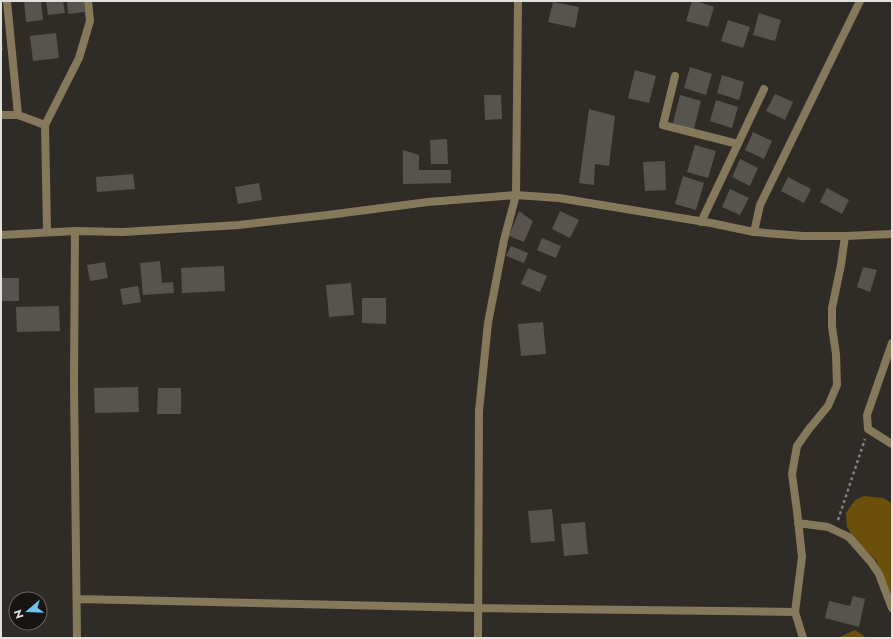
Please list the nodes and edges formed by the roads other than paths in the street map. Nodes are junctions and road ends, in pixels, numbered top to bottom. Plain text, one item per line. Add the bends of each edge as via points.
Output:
1 (7, 1) edge
2 (88, 1) edge
3 (518, 1) edge
4 (860, 1) edge
5 (675, 76) dead end
6 (764, 89) dead end
7 (1, 115) edge
8 (18, 115) junction
9 (45, 125) junction
10 (738, 144) junction
11 (516, 195) junction
12 (701, 222) junction
13 (75, 231) junction
14 (47, 232) junction
15 (754, 232) junction
16 (892, 234) edge
17 (1, 235) edge
18 (845, 236) junction
19 (892, 343) edge
20 (892, 444) edge
21 (798, 523) junction
22 (78, 599) junction
23 (478, 608) junction
24 (892, 608) edge
25 (795, 612) junction
26 (77, 638) edge
27 (478, 638) edge
28 (803, 638) edge

1 - 8 street
2 - 9 street via 90,21 79,58
3 - 11 street
4 - 15 street via 760,205
5 - 10 street via 663,125
6 - 10 street
7 - 8 street
8 - 9 street
9 - 14 street
10 - 12 street
11 - 12 street via 559,198
11 - 13 street via 428,202 239,224 123,232
11 - 23 street via 504,240 488,323 479,411
12 - 15 street
13 - 14 street
13 - 22 street via 74,384
14 - 17 street
15 - 18 street
16 - 18 street
18 - 21 street via 842,265 832,308 837,384 828,406 797,446 792,474
19 - 20 street via 867,415 868,429
21 - 24 street via 828,527 849,537 879,574
21 - 25 street via 802,557
22 - 23 street
22 - 26 street
23 - 25 street
23 - 27 street
25 - 28 street

